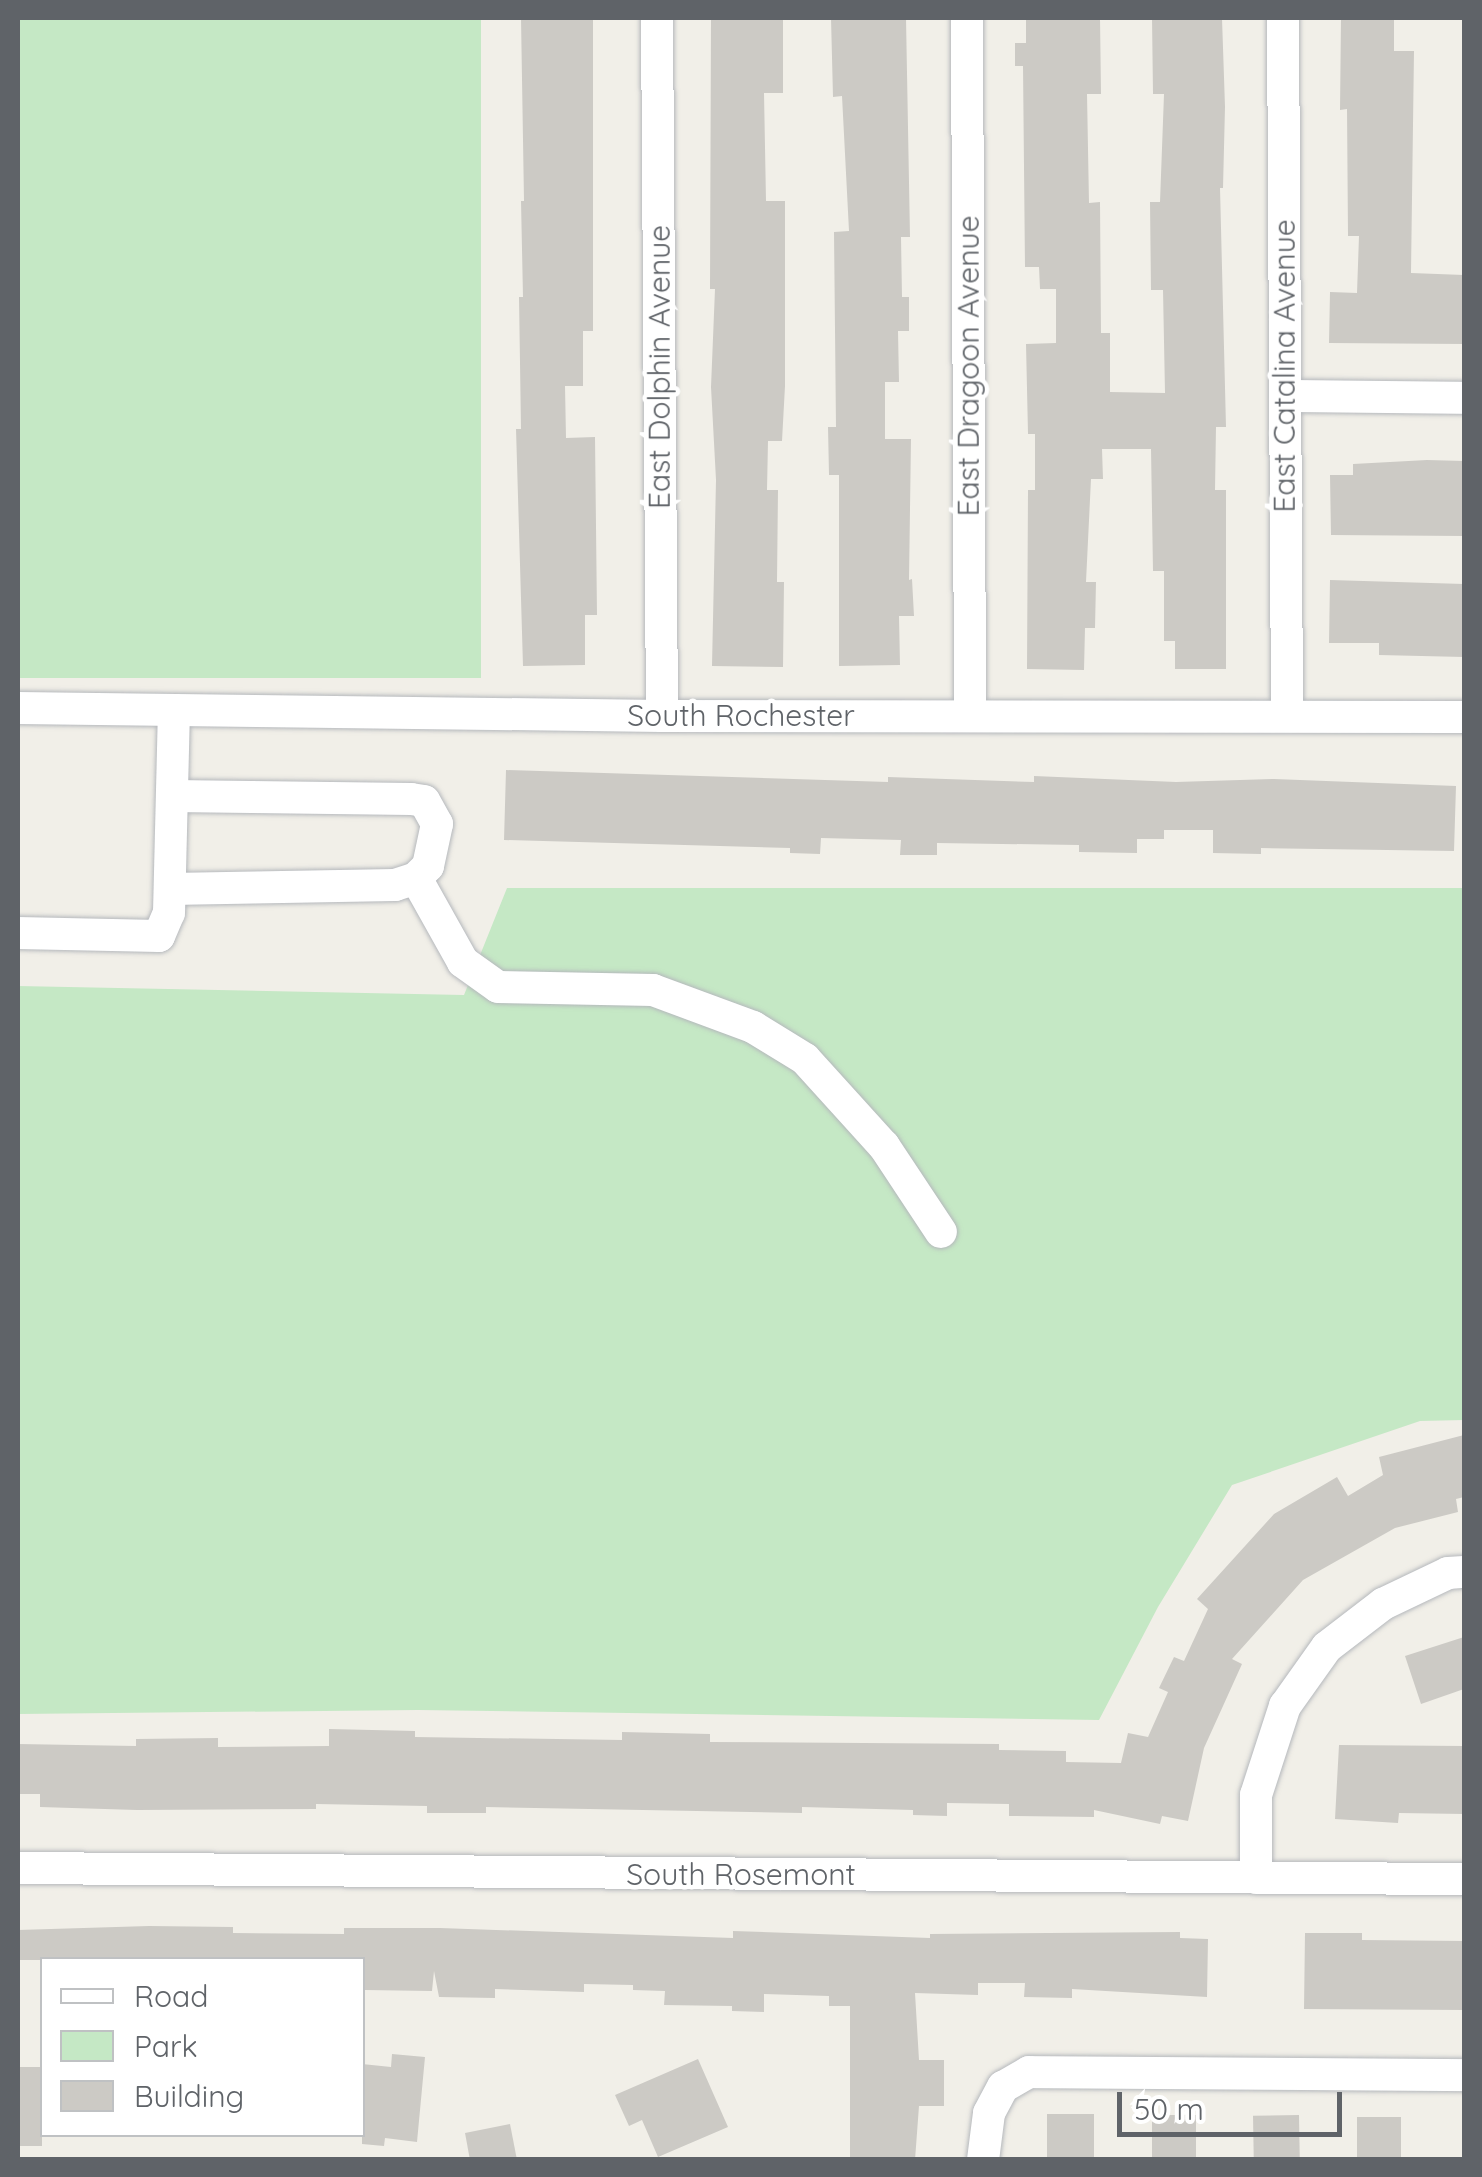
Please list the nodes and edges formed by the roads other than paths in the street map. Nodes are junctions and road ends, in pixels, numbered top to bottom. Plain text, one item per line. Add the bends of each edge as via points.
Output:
1 (656, 18) edge
2 (967, 18) edge
3 (1283, 18) edge
4 (1284, 396) junction
5 (1464, 398) edge
6 (18, 708) edge
7 (174, 710) junction
8 (970, 715) junction
9 (1286, 715) junction
10 (662, 716) junction
11 (1464, 717) edge
12 (172, 796) junction
13 (416, 878) junction
14 (170, 889) junction
15 (18, 933) edge
16 (941, 1232) dead end
17 (1464, 1572) edge
18 (18, 1868) edge
19 (1256, 1878) junction
20 (1464, 1880) edge
21 (1464, 2075) edge
22 (982, 2160) edge

1 - 10 street, East Dolphin Avenue
2 - 8 street, East Dragoon Avenue
3 - 4 street, East Catalina Avenue
4 - 5 street
4 - 9 street, East Catalina Avenue
6 - 7 street, South Rochester
7 - 10 street, South Rochester
7 - 12 street
8 - 9 street, South Rochester
8 - 10 street, South Rochester
9 - 11 street, South Rochester
12 - 13 street via 424,801 437,824 435,845
12 - 14 street
13 - 14 street via 325,889
13 - 16 street via 463,962 498,988 652,990 704,1005 804,1058 884,1146
14 - 15 street via 159,936
17 - 19 street via 1383,1604 1328,1647 1285,1706 1256,1795
18 - 19 street, South Rosemont
19 - 20 street, South Rosemont
21 - 22 street via 1029,2072 1004,2087 989,2113

